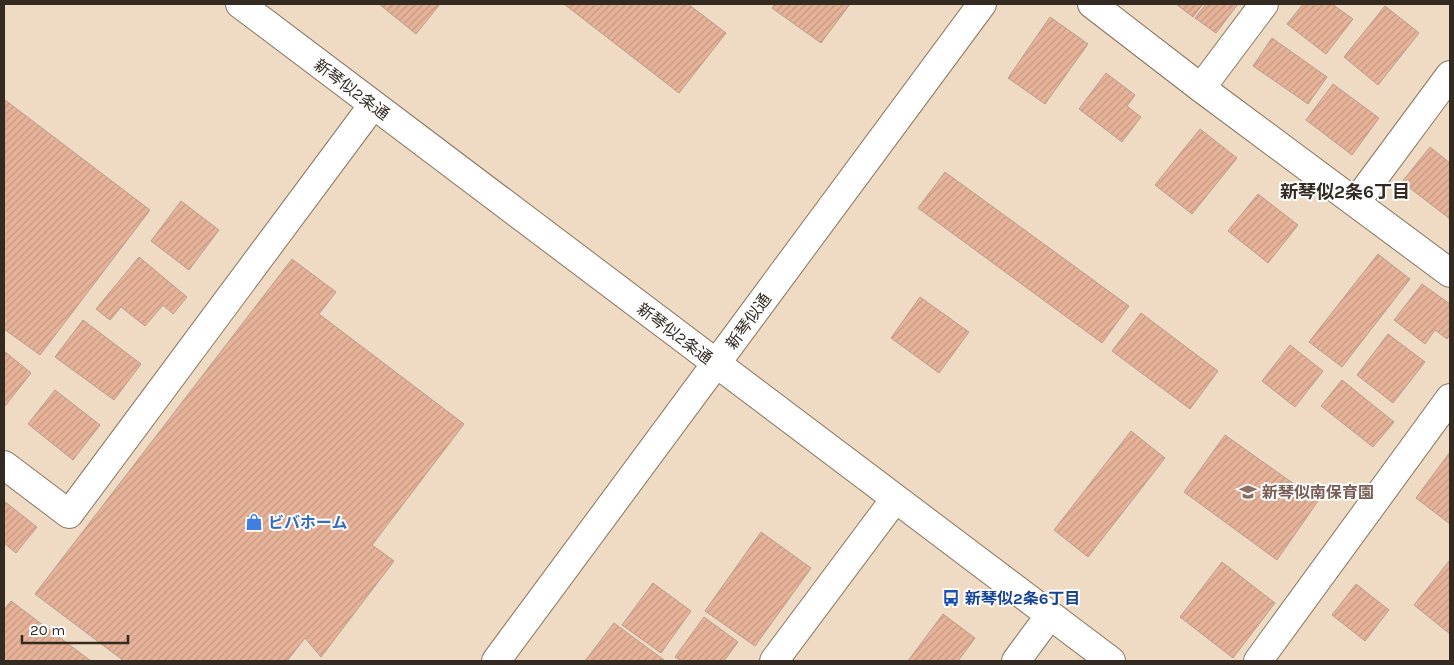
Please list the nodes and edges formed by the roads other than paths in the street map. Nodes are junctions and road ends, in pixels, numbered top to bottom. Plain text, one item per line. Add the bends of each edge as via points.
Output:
1 (240, 4) edge
2 (982, 4) edge
3 (1092, 4) edge
4 (1264, 4) edge
5 (1450, 75) edge
6 (1201, 88) junction
7 (373, 105) junction
8 (1356, 202) junction
9 (1450, 273) edge
10 (716, 364) junction
11 (1450, 398) edge
12 (4, 465) edge
13 (894, 499) junction
14 (1050, 615) junction
15 (496, 661) edge
16 (774, 661) edge
17 (1016, 661) edge
18 (1111, 661) edge
19 (1258, 661) edge

1 - 7 street, 新琴似2条通
2 - 10 street, 新琴似通
3 - 6 street
4 - 6 street
5 - 8 street
6 - 8 street
7 - 10 street, 新琴似2条通
7 - 12 street via 69,514
8 - 9 street
10 - 13 street, 新琴似2条通
10 - 15 street, 新琴似通
11 - 19 street
13 - 14 street, 新琴似2条通
13 - 16 street
14 - 17 street
14 - 18 street, 新琴似2条通

